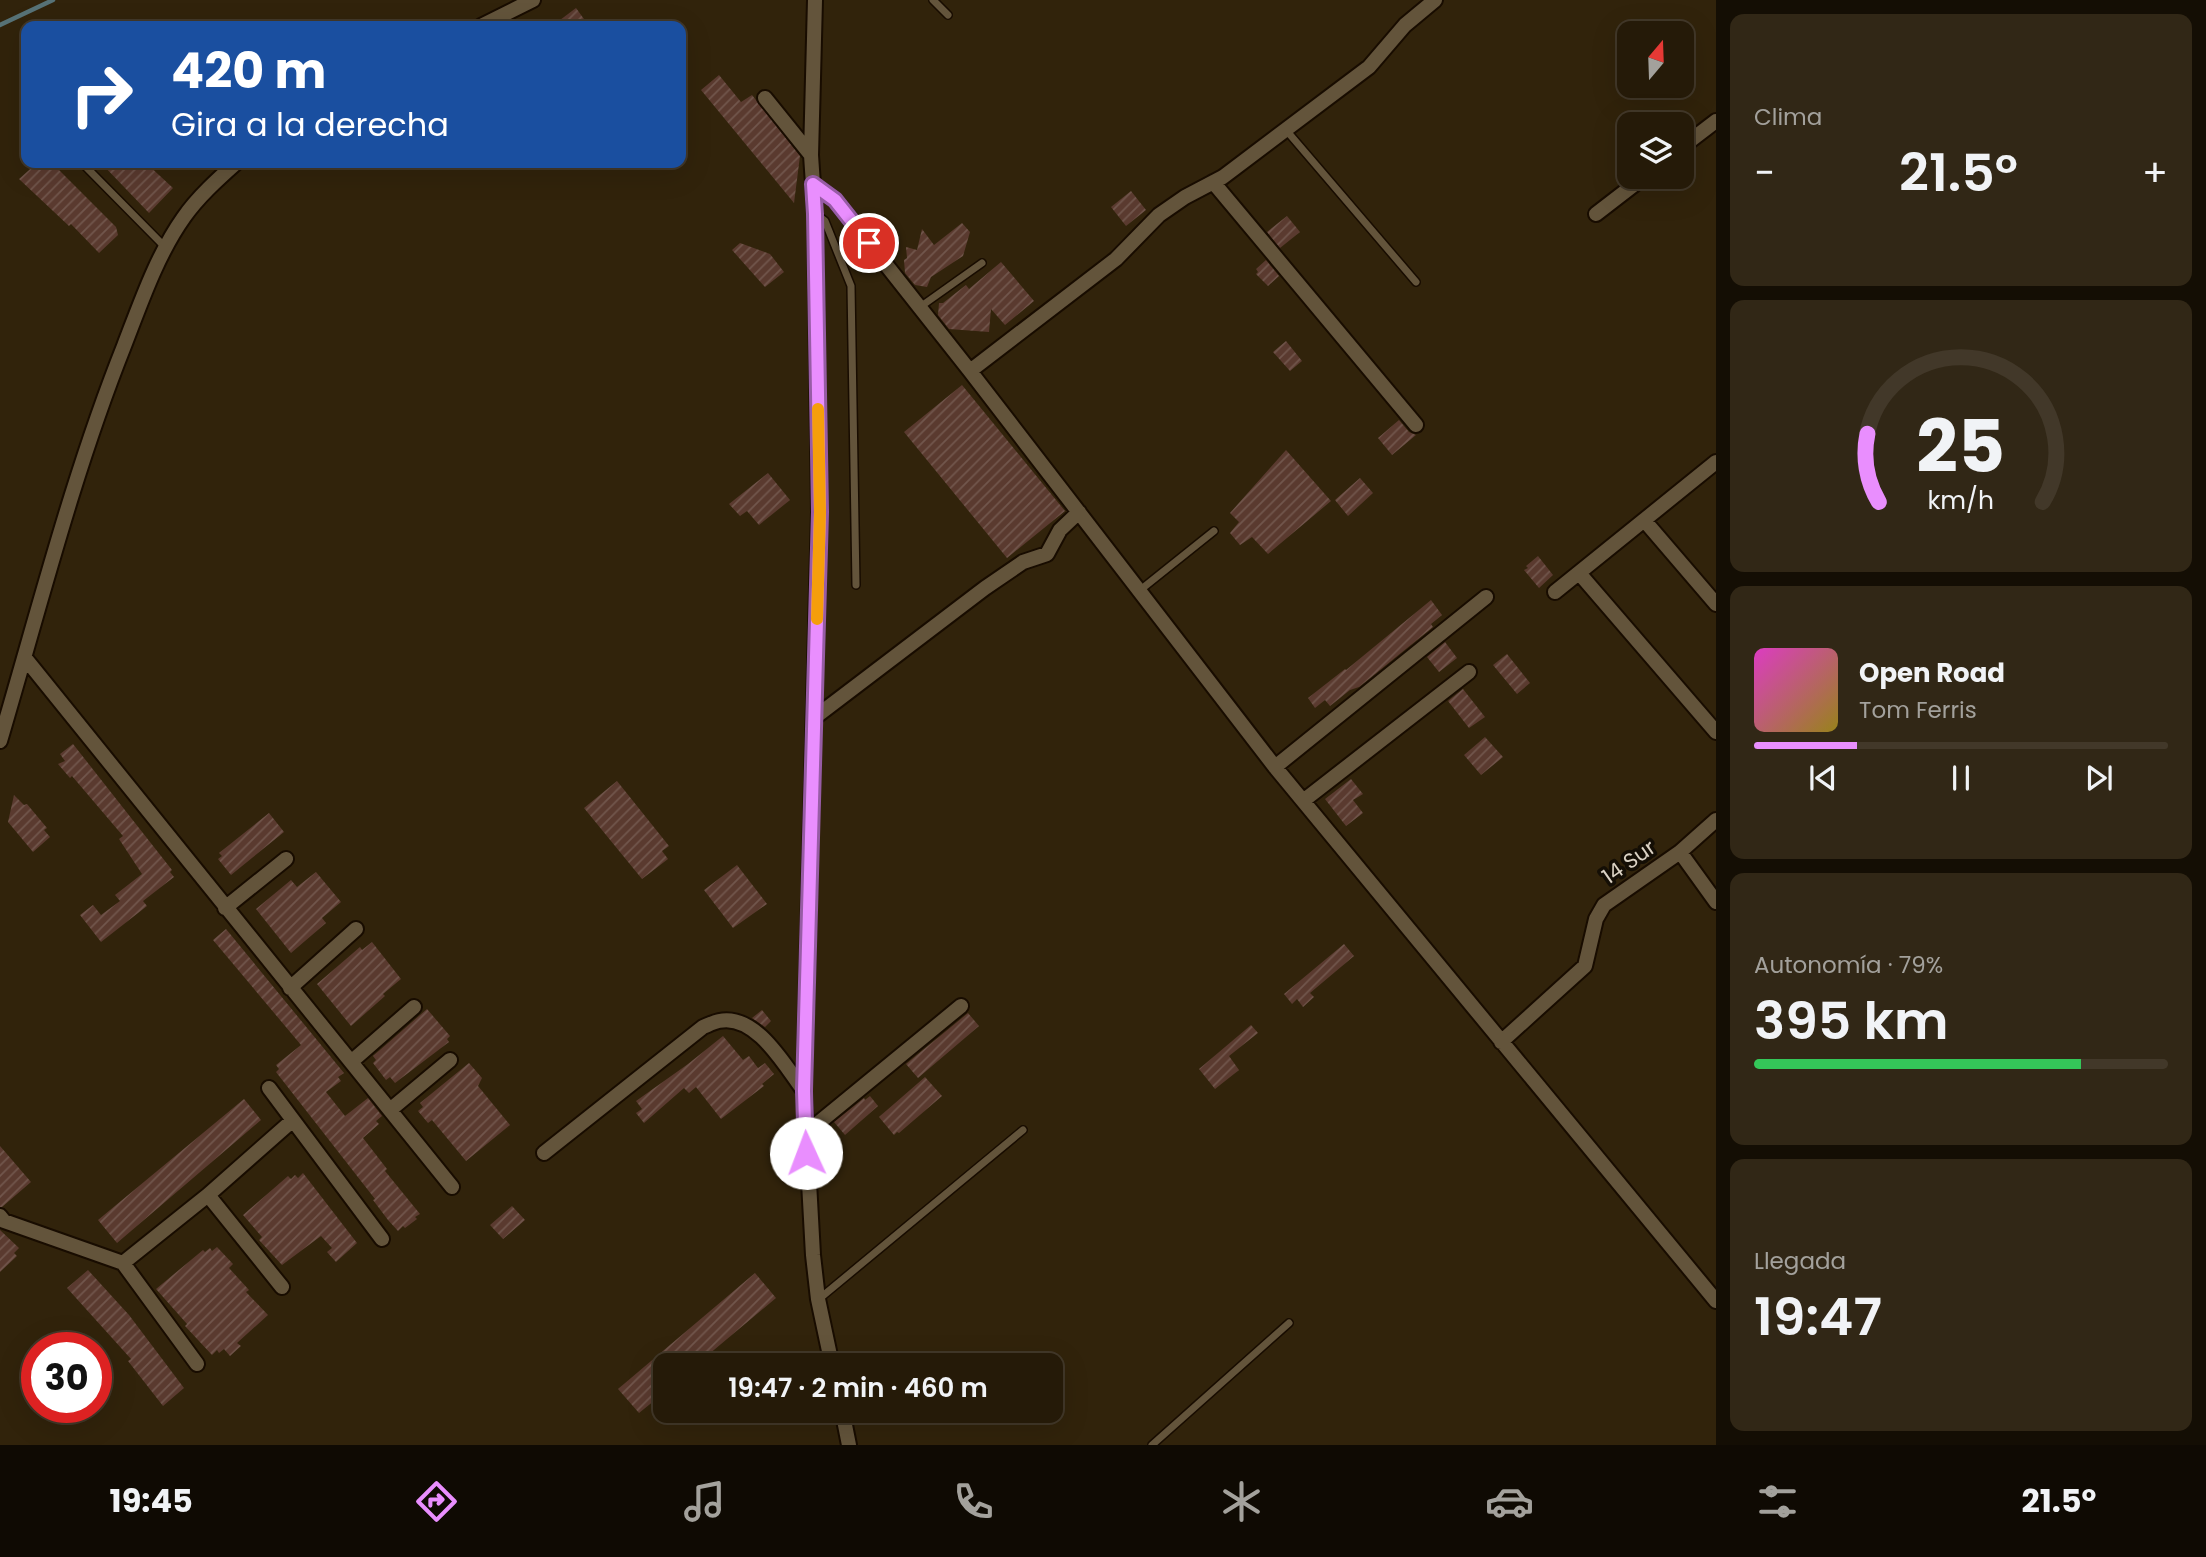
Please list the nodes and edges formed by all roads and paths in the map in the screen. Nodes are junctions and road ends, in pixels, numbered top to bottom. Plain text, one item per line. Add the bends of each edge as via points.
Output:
1 (533, 0) edge
2 (815, 0) edge
3 (933, 0) edge
4 (1435, 0) edge
5 (948, 15) dead end
6 (491, 21) edge
7 (765, 98) dead end
8 (1716, 121) edge
9 (1286, 130) junction
10 (1694, 138) edge
11 (811, 155) junction
12 (87, 168) edge
13 (231, 168) edge
14 (1213, 182) junction
15 (813, 184) junction
16 (1628, 189) edge
17 (815, 214) junction
18 (1596, 214) dead end
19 (166, 248) junction
20 (982, 262) dead end
21 (1416, 282) dead end
22 (920, 307) junction
23 (970, 371) junction
24 (1416, 425) dead end
25 (1716, 461) edge
26 (1079, 512) junction
27 (1644, 520) junction
28 (1214, 531) dead end
29 (1579, 573) junction
30 (856, 585) dead end
31 (1139, 591) junction
32 (1555, 592) dead end
33 (1486, 597) dead end
34 (1716, 604) edge
35 (24, 658) junction
36 (1469, 672) dead end
37 (814, 718) junction
38 (1716, 732) edge
39 (0, 741) edge
40 (1275, 767) junction
41 (1303, 801) junction
42 (1716, 820) edge
43 (1680, 852) junction
44 (286, 859) dead end
45 (1716, 902) edge
46 (225, 908) junction
47 (356, 929) dead end
48 (290, 988) junction
49 (961, 1006) dead end
50 (414, 1007) dead end
51 (1501, 1042) junction
52 (450, 1060) dead end
53 (351, 1062) junction
54 (269, 1088) dead end
55 (804, 1091) junction
56 (390, 1110) junction
57 (293, 1120) junction
58 (1023, 1130) dead end
59 (805, 1134) junction
60 (544, 1153) dead end
61 (452, 1187) dead end
62 (208, 1195) junction
63 (1, 1220) edge
64 (382, 1239) dead end
65 (123, 1263) junction
66 (282, 1287) dead end
67 (818, 1299) junction
68 (1716, 1301) edge
69 (1289, 1323) dead end
70 (829, 1353) edge
71 (197, 1364) dead end
72 (845, 1423) edge
73 (849, 1445) edge
74 (1152, 1445) edge

1 - 6 street
2 - 11 street
3 - 5 lane
4 - 9 street via 1405,25 1369,67
7 - 11 street
8 - 10 street
9 - 14 street
9 - 21 lane
11 - 15 street
12 - 19 lane
13 - 19 street via 185,215
14 - 23 street via 1159,215 1116,259
14 - 24 street
15 - 17 street
15 - 22 street via 835,200
16 - 18 street
17 - 30 lane via 825,221 850,286
17 - 37 street via 820,512
19 - 35 street via 106,392
20 - 22 lane
22 - 23 street
23 - 26 street
25 - 27 street
26 - 31 street
26 - 37 street via 1060,530 1047,554 1023,562 985,588
27 - 29 street
27 - 34 street
28 - 31 lane
29 - 32 street
29 - 38 street
31 - 40 street
33 - 40 street
35 - 39 street
35 - 46 street
36 - 41 street
37 - 55 street
40 - 41 street
41 - 51 street
42 - 43 street, 14 Sur
43 - 45 street
43 - 51 street, 14 Sur via 1604,905 1585,966
44 - 46 street
46 - 48 street
47 - 48 street
48 - 53 street
49 - 59 street
50 - 53 street
51 - 68 street
52 - 56 street
53 - 56 street
54 - 57 street
55 - 59 street
55 - 60 street via 758,1032 721,1020 704,1027
56 - 61 street
57 - 62 street
57 - 64 street
58 - 67 lane
59 - 67 street
62 - 65 street
62 - 66 street
63 - 65 street
65 - 71 street
67 - 70 street
69 - 74 lane
72 - 73 street

